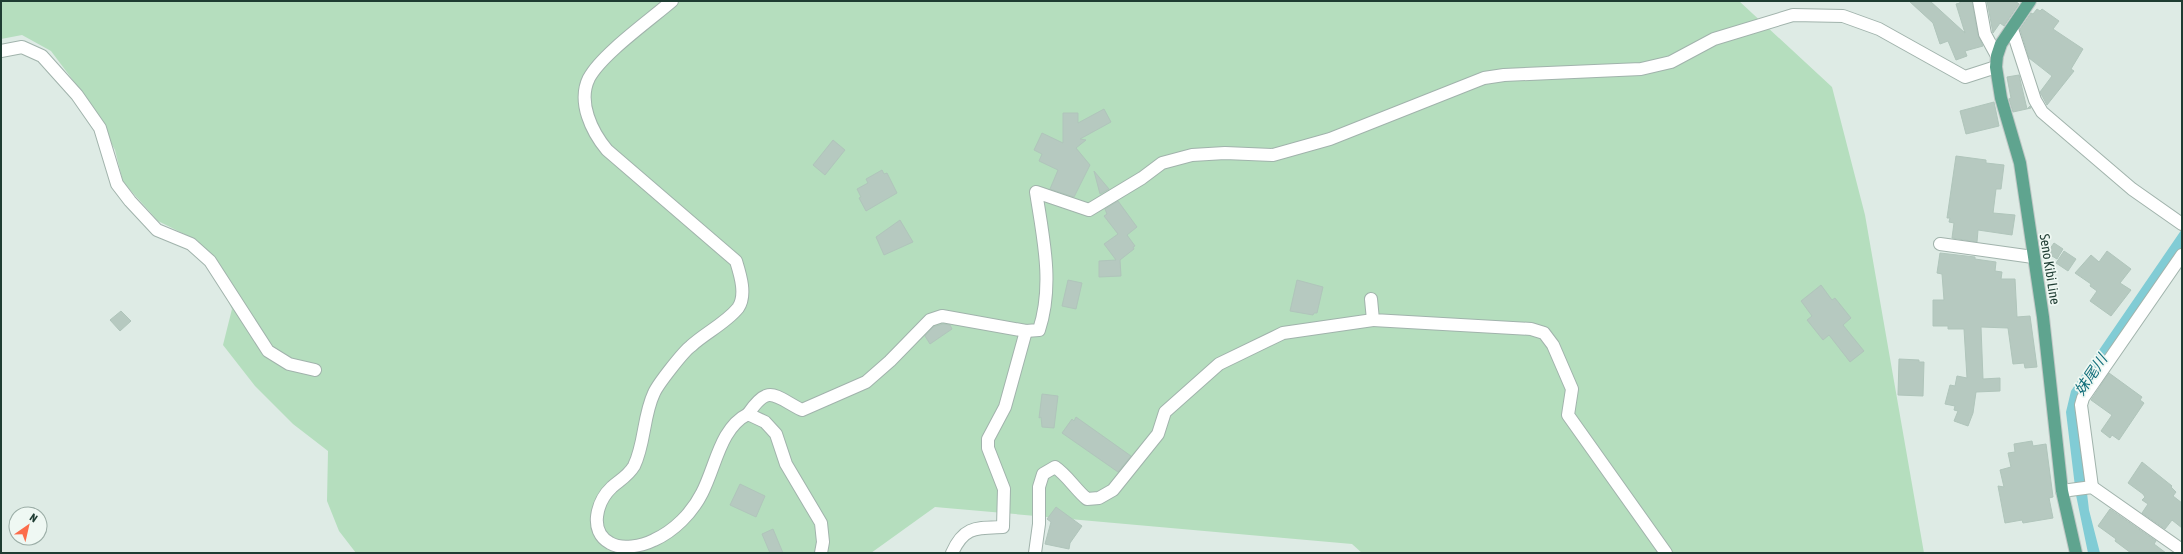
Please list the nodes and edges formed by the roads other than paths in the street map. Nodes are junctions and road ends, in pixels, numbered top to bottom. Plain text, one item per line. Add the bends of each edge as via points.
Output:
1 (672, 1) edge
2 (1979, 1) edge
3 (2030, 1) edge
4 (2012, 29) junction
5 (1, 51) edge
6 (1997, 61) junction
7 (2182, 224) edge
8 (1940, 244) dead end
9 (2182, 255) edge
10 (2033, 257) junction
11 (1371, 299) dead end
12 (1373, 320) junction
13 (1026, 331) junction
14 (315, 370) dead end
15 (748, 414) junction
16 (2090, 487) junction
17 (2066, 490) junction
18 (2182, 550) edge
19 (821, 553) edge
20 (952, 553) edge
21 (1034, 553) edge
22 (1666, 553) edge
23 (2076, 553) edge

1 - 15 street via 602,61 589,79 585,97 588,114 594,134 606,150 736,261 742,290 738,307 689,347 654,393 634,465 626,477 612,487 597,515 596,527 601,538 613,545 627,546 646,544 666,535 681,521 702,494 730,428
2 - 6 street via 1985,34
3 - 4 main road
4 - 6 main road via 2001,44
4 - 7 street via 2035,100 2042,112 2132,188
5 - 14 street via 22,47 42,56 77,95 100,128 117,184 130,201 157,230 191,244 210,261 268,351 289,364
6 - 10 main road, Seno Kibi Line via 2001,98 2020,163
6 - 13 street via 1965,77 1879,29 1843,16 1793,15 1714,39 1671,62 1641,69 1484,78 1330,139 1273,155 1192,155 1162,163 1089,210 1036,192 1048,268 1044,316 1039,330
8 - 10 street
9 - 16 street via 2083,398 2081,405
10 - 17 main road, Seno Kibi Line
11 - 12 street
12 - 21 street via 1283,334 1219,364 1165,412 1158,434 1139,460 1113,490 1099,498 1087,499 1076,490 1066,475 1055,467 1043,474
12 - 22 street via 1531,329 1544,333 1553,345 1572,389 1568,414
13 - 15 street via 942,316 930,320 866,382 802,410 772,395 764,395 757,400
13 - 20 street via 1005,407 988,439 988,448 1004,489 1003,527 974,528 963,536
15 - 19 street via 765,422 776,434 786,464 821,524
16 - 17 street
16 - 18 street
17 - 23 main road, Seno Kibi Line

